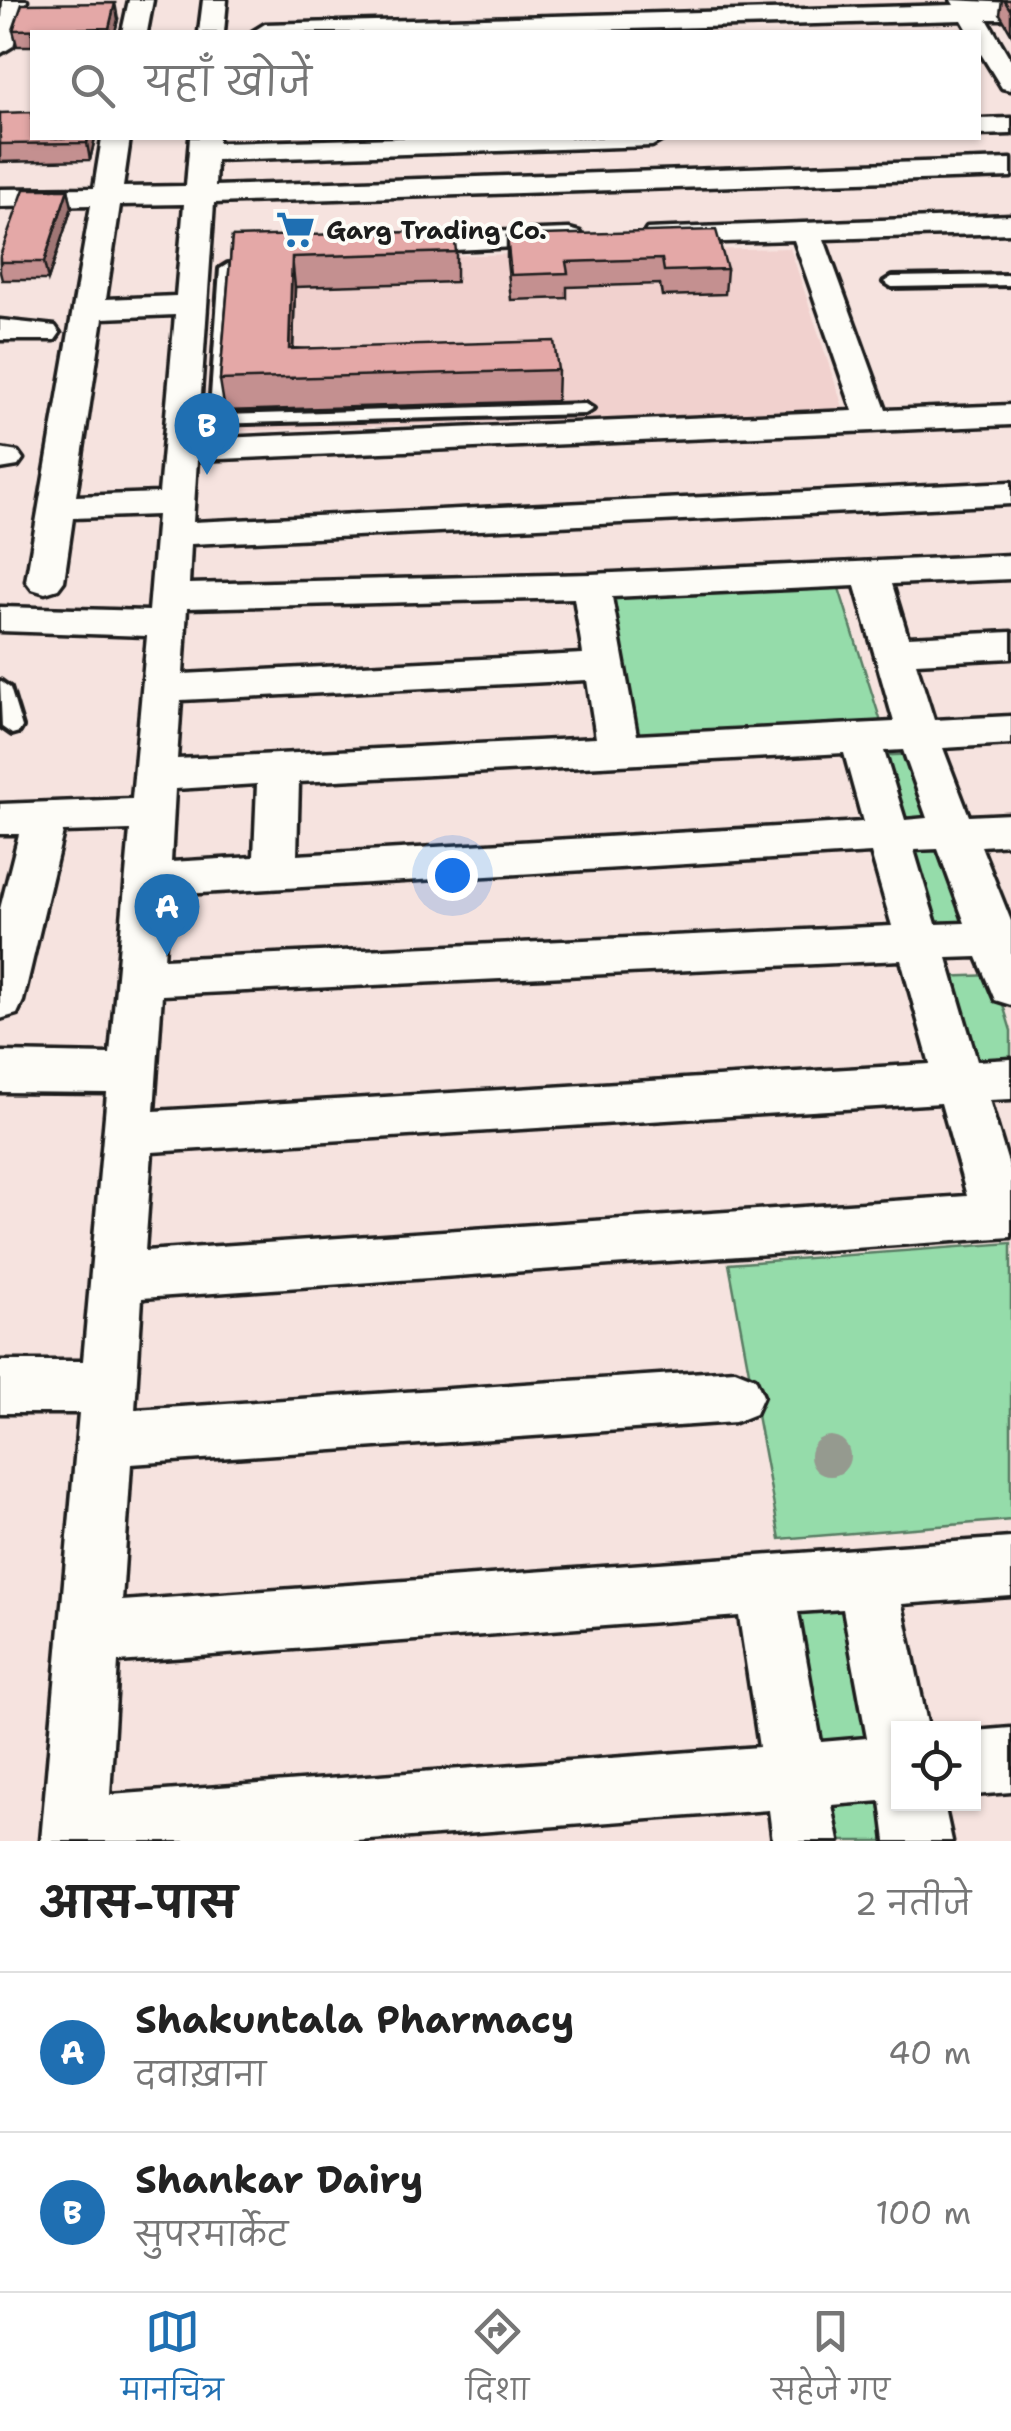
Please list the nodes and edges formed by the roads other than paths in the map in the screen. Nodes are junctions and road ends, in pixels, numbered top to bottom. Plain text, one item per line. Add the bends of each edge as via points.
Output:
1 (141, 0) edge
2 (215, 0) edge
3 (967, 6) edge
4 (8, 10) edge
5 (1011, 11) edge
6 (673, 18) edge
7 (912, 23) edge
8 (135, 30) edge
9 (212, 30) edge
10 (323, 30) edge
11 (0, 46) edge
12 (993, 48) edge
13 (1011, 82) edge
14 (981, 84) edge
15 (1011, 126) edge
16 (981, 127) edge
17 (116, 140) edge
18 (532, 140) edge
19 (572, 140) joint
20 (290, 149) junction
21 (202, 162) edge
22 (1011, 168) edge
23 (580, 182) junction
24 (535, 184) junction
25 (285, 192) junction
26 (105, 197) junction
27 (0, 198) edge
28 (1011, 224) edge
29 (806, 231) junction
30 (628, 236) edge
31 (538, 239) junction
32 (367, 245) edge
33 (253, 248) edge
34 (212, 260) junction
35 (1011, 280) edge
36 (892, 282) dead end
37 (88, 309) junction
38 (201, 317) junction
39 (0, 330) edge
40 (44, 332) dead end
41 (585, 409) dead end
42 (1011, 415) edge
43 (873, 421) junction
44 (256, 433) junction
45 (180, 450) junction
46 (1011, 493) edge
47 (57, 508) junction
48 (175, 518) junction
49 (272, 529) junction
50 (1011, 567) edge
51 (870, 574) junction
52 (45, 581) dead end
53 (591, 586) junction
54 (274, 591) junction
55 (168, 610) junction
56 (0, 619) edge
57 (1011, 645) edge
58 (893, 651) junction
59 (604, 666) junction
60 (0, 688) edge
61 (162, 688) junction
62 (12, 727) dead end
63 (1011, 730) edge
64 (918, 735) junction
65 (860, 738) junction
66 (619, 751) junction
67 (278, 768) junction
68 (154, 794) junction
69 (0, 819) edge
70 (44, 820) junction
71 (1011, 829) edge
72 (955, 832) junction
73 (888, 836) junction
74 (275, 872) junction
75 (148, 880) junction
76 (1003, 938) edge
77 (919, 942) junction
78 (140, 978) junction
79 (1011, 987) edge
80 (0, 1001) edge
81 (0, 1072) edge
82 (132, 1074) junction
83 (1011, 1080) edge
84 (959, 1082) junction
85 (128, 1132) junction
86 (1004, 1216) edge
87 (117, 1276) junction
88 (0, 1387) edge
89 (735, 1396) dead end
90 (105, 1412) junction
91 (1011, 1567) edge
92 (866, 1577) junction
93 (764, 1586) junction
94 (90, 1634) junction
95 (895, 1721) edge
96 (1011, 1760) edge
97 (981, 1762) edge
98 (891, 1769) edge
99 (796, 1776) junction
100 (913, 1811) edge
101 (74, 1835) edge
102 (806, 1841) edge
103 (919, 1841) edge

1 - 8 street
2 - 9 street
3 - 5 street
3 - 7 street
3 - 12 street
4 - 11 street
6 - 7 street
6 - 10 street
12 - 13 street
13 - 14 street
15 - 16 street
17 - 26 street
18 - 19 street
18 - 20 street
18 - 24 street
19 - 23 street
20 - 21 street
20 - 25 street
21 - 25 street
21 - 26 street
21 - 34 street
22 - 23 street
23 - 24 street
23 - 31 street via 589,238
24 - 25 street
24 - 31 street
26 - 27 street
26 - 37 street
28 - 29 street
29 - 30 street
29 - 43 street
31 - 32 street
33 - 34 street
34 - 38 street
35 - 36 lane
37 - 38 street
37 - 47 street
38 - 44 lane via 215,420
38 - 45 street
39 - 40 street
41 - 44 lane
42 - 43 street
43 - 44 street
44 - 45 street
45 - 48 street
46 - 49 street
47 - 48 street
47 - 52 street
48 - 49 street
48 - 55 street
49 - 54 street
50 - 51 street
51 - 53 street
51 - 58 street
53 - 54 street
53 - 59 street
54 - 55 street
55 - 56 street
55 - 61 street
57 - 58 street
58 - 64 street
59 - 61 street
59 - 66 street
60 - 62 lane
61 - 68 street
63 - 64 street
64 - 65 street
64 - 72 street
65 - 66 street
65 - 73 street
66 - 67 street
67 - 68 street
67 - 74 street
68 - 70 street
68 - 75 street
69 - 70 street
70 - 80 street
71 - 72 street
72 - 73 street
72 - 76 street
73 - 74 street
73 - 77 street
74 - 75 street
75 - 78 street
76 - 77 street
76 - 79 street
77 - 78 street
77 - 84 street
78 - 82 street
81 - 82 street
82 - 85 street
83 - 84 street
84 - 85 street
84 - 86 street
85 - 87 street
86 - 87 street
87 - 90 street
88 - 90 street
89 - 90 street
90 - 94 street
91 - 92 street
92 - 93 street
92 - 95 street
93 - 94 street
93 - 99 street
94 - 101 street
96 - 97 street
98 - 99 street
99 - 101 street
99 - 102 street
100 - 103 street

